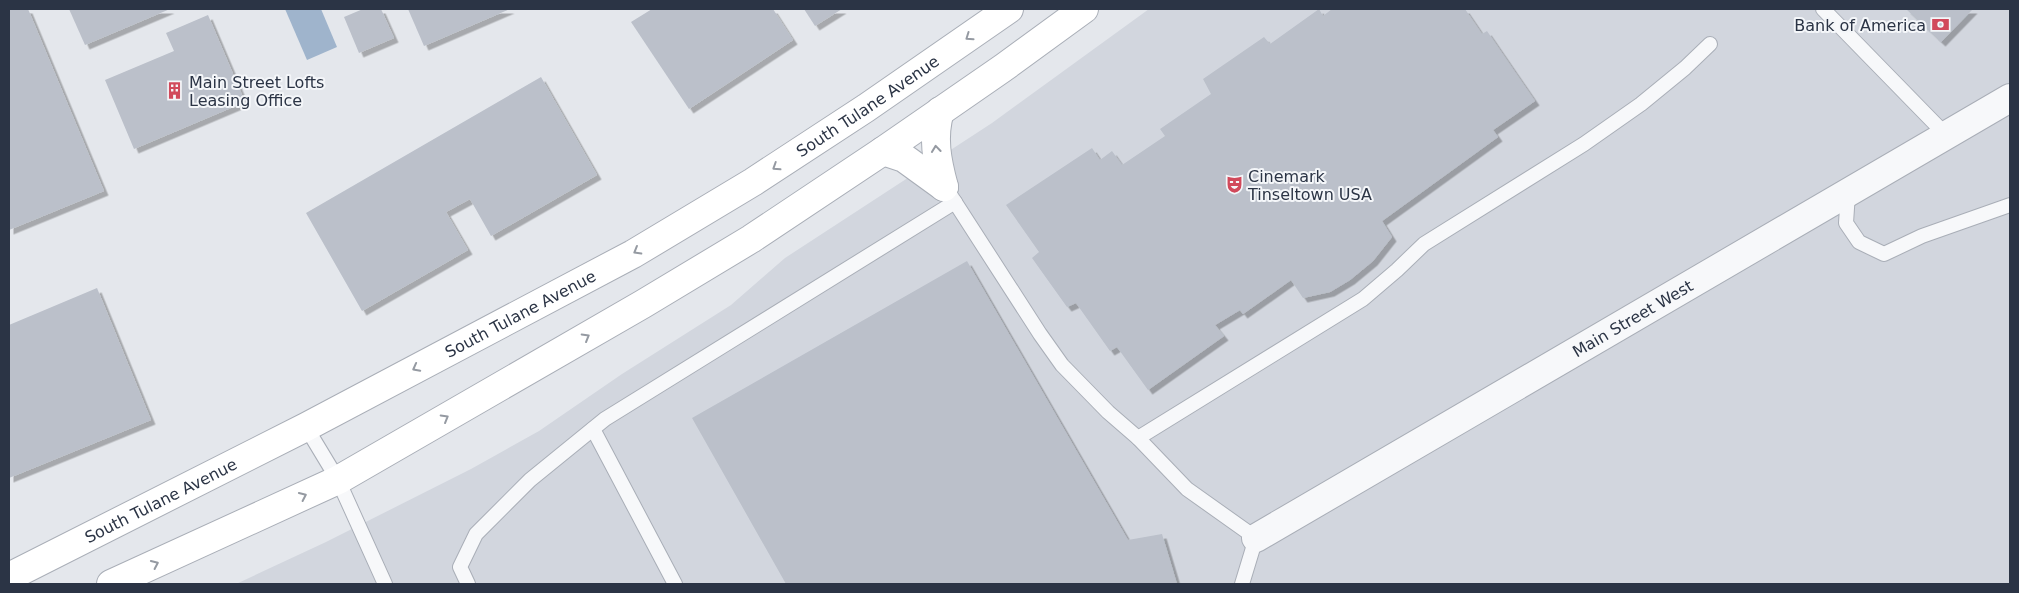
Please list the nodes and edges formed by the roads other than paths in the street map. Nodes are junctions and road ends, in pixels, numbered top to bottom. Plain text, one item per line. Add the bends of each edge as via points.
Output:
1 (1009, 9) edge
2 (1084, 9) edge
3 (1823, 9) edge
4 (1710, 44) dead end
5 (2010, 98) edge
6 (940, 110) junction
7 (1947, 136) junction
8 (883, 151) junction
9 (1848, 193) junction
10 (950, 194) junction
11 (2010, 205) edge
12 (306, 427) junction
13 (593, 430) junction
14 (1138, 438) junction
15 (338, 480) junction
16 (1256, 538) junction
17 (9, 577) edge
18 (111, 584) edge
19 (385, 584) edge
20 (468, 584) edge
21 (675, 584) edge
22 (1242, 584) edge

1 -> 12 main road, South Tulane Avenue via 850,119 641,249
2 - 6 main road
3 - 7 lane
4 - 14 lane via 1641,104 1584,144 1424,244 1363,299
5 - 7 street, Main Street West
6 - 8 main road
10 -> 6 main road via 936,152 935,136
7 - 9 street, Main Street West
8 - 10 main road via 904,158
15 -> 8 main road via 751,239
9 - 11 lane via 1846,223 1859,242 1884,254 1922,236
9 - 16 street, Main Street West
10 - 13 lane via 605,419
10 - 14 lane via 1062,365
12 - 15 lane
12 - 17 main road, South Tulane Avenue
13 - 20 lane via 530,480 476,534 460,567
13 - 21 lane
14 - 16 lane via 1187,489
18 -> 15 main road
15 - 19 lane
16 - 22 lane

